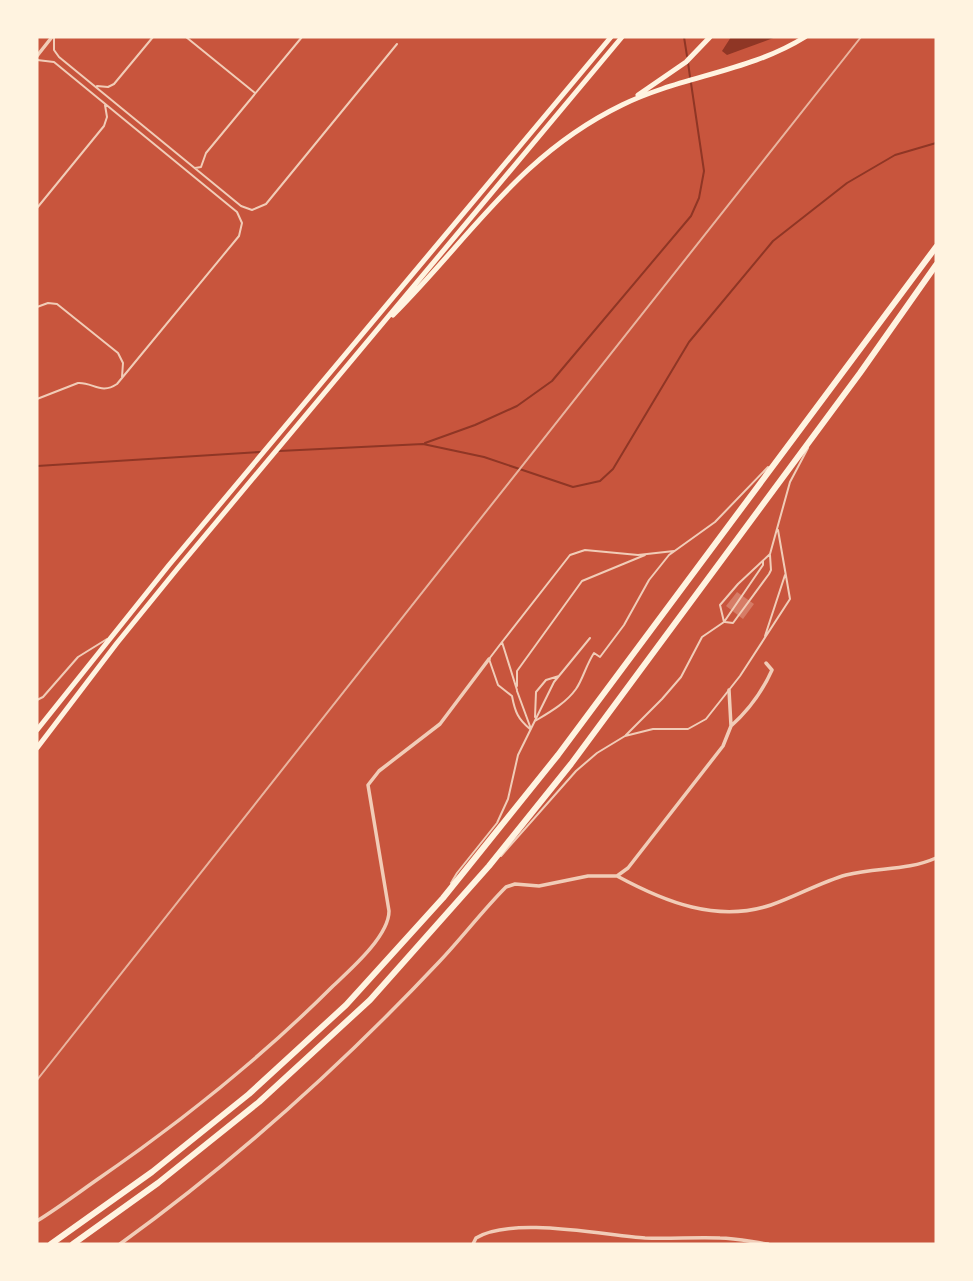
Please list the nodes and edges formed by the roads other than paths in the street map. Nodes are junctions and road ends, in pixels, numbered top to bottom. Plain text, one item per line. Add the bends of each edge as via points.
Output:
1 (53, 37) edge
2 (153, 37) edge
3 (186, 37) edge
4 (296, 37) edge
5 (611, 37) edge
6 (622, 37) edge
7 (710, 37) edge
8 (806, 37) edge
9 (301, 38) edge
10 (397, 44) dead end
11 (37, 58) edge
12 (93, 85) junction
13 (255, 94) junction
14 (102, 102) junction
15 (624, 104) junction
16 (194, 168) junction
17 (37, 208) edge
18 (936, 247) edge
19 (936, 265) edge
20 (37, 307) edge
21 (369, 340) junction
22 (119, 381) junction
23 (37, 399) edge
24 (821, 425) junction
25 (780, 455) junction
26 (778, 530) junction
27 (675, 551) junction
28 (646, 554) junction
29 (770, 554) junction
30 (763, 561) junction
31 (785, 574) junction
32 (724, 622) junction
33 (111, 636) junction
34 (590, 638) dead end
35 (763, 640) junction
36 (502, 642) junction
37 (489, 659) junction
38 (766, 663) dead end
39 (560, 675) junction
40 (517, 690) junction
41 (729, 690) junction
42 (518, 695) junction
43 (512, 696) junction
44 (37, 700) edge
45 (535, 720) junction
46 (731, 726) junction
47 (37, 730) edge
48 (531, 730) junction
49 (625, 736) junction
50 (37, 748) edge
51 (936, 858) edge
52 (489, 866) junction
53 (617, 876) junction
54 (443, 898) junction
55 (37, 1221) edge
56 (51, 1244) edge
57 (74, 1244) edge
58 (120, 1244) edge
59 (473, 1244) edge
60 (768, 1244) edge

1 - 11 street
1 - 12 lane via 56,54
2 - 12 lane via 114,84
3 - 13 lane
4 - 9 lane
5 - 33 highway
6 - 21 highway
7 - 15 highway via 675,71
8 - 15 highway via 759,60
9 - 13 lane
10 - 16 lane via 262,207 243,207
11 - 14 lane via 54,62
12 - 16 lane
13 - 16 lane via 204,155 201,167
14 - 17 lane via 108,114 104,127
14 - 22 lane via 237,212 242,223 239,236
15 - 21 highway via 563,139 522,174
18 - 25 highway
19 - 24 highway
20 - 22 lane via 57,304 118,353 124,368
21 - 50 highway via 117,643
22 - 23 lane via 103,389 78,383
24 - 26 lane via 790,482
24 - 52 highway via 571,764
25 - 27 lane via 715,522
25 - 54 highway via 558,755
26 - 29 lane
26 - 31 lane
27 - 28 lane
27 - 45 lane via 649,580 600,657 594,653 577,688
28 - 36 lane via 586,550 570,555
28 - 40 lane via 582,581 517,671
29 - 30 lane
29 - 32 lane via 771,570 761,585 733,623
30 - 32 lane
30 - 32 lane via 720,606
31 - 35 lane
31 - 35 lane via 790,599
32 - 49 lane via 702,637 681,677
33 - 44 lane via 78,657
33 - 47 highway
34 - 39 lane
35 - 41 lane
36 - 37 lane
36 - 40 lane
37 - 43 lane via 498,685
37 - 55 street via 440,724 379,771 368,785 389,911 384,930 313,1006 242,1070 164,1133
38 - 46 street via 772,670 766,682
39 - 45 lane
39 - 45 lane via 546,680 536,692
40 - 42 lane
41 - 46 street
41 - 49 lane via 698,725
42 - 43 lane
42 - 48 lane
43 - 48 lane via 515,712
45 - 48 lane
46 - 53 street via 723,746 640,854
48 - 54 lane via 518,755 503,810
49 - 52 lane via 576,771
51 - 53 street via 910,867 849,874 769,906 733,912 692,909
52 - 57 highway via 370,1000 259,1102
53 - 58 street via 506,887 438,962 295,1104
54 - 56 highway via 346,1004 249,1094 152,1172
59 - 60 street via 492,1230 543,1228

